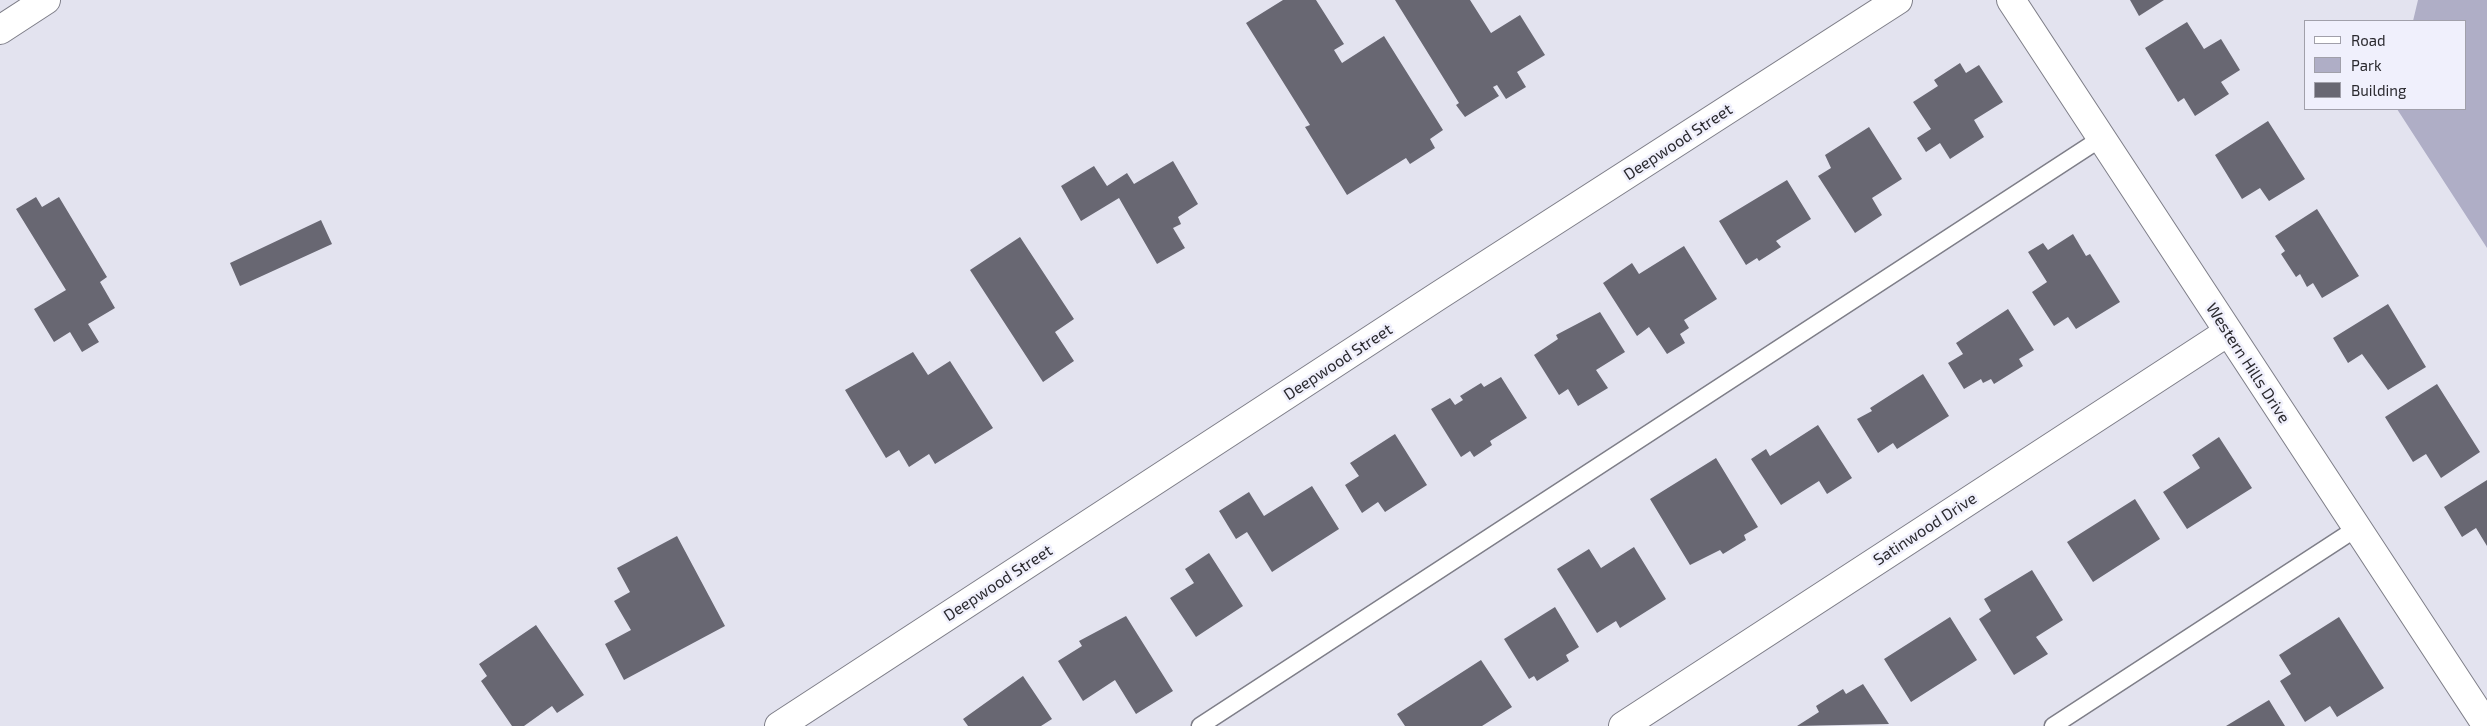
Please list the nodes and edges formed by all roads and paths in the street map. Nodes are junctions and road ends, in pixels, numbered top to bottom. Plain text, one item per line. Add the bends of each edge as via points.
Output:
1 (46, 0) edge
2 (1898, 0) edge
3 (2011, 0) edge
4 (0, 30) edge
5 (2100, 139) junction
6 (2228, 332) junction
7 (2358, 528) junction
8 (2485, 725) edge
9 (779, 726) edge
10 (1200, 726) edge
11 (1623, 726) edge
12 (2053, 726) edge

1 - 4 street
2 - 9 street, Deepwood Street
3 - 5 street, Western Hills Drive
5 - 6 street, Western Hills Drive
5 - 10 lane
6 - 7 street, Western Hills Drive
6 - 11 street, Satinwood Drive
7 - 8 street, Western Hills Drive
7 - 12 lane

